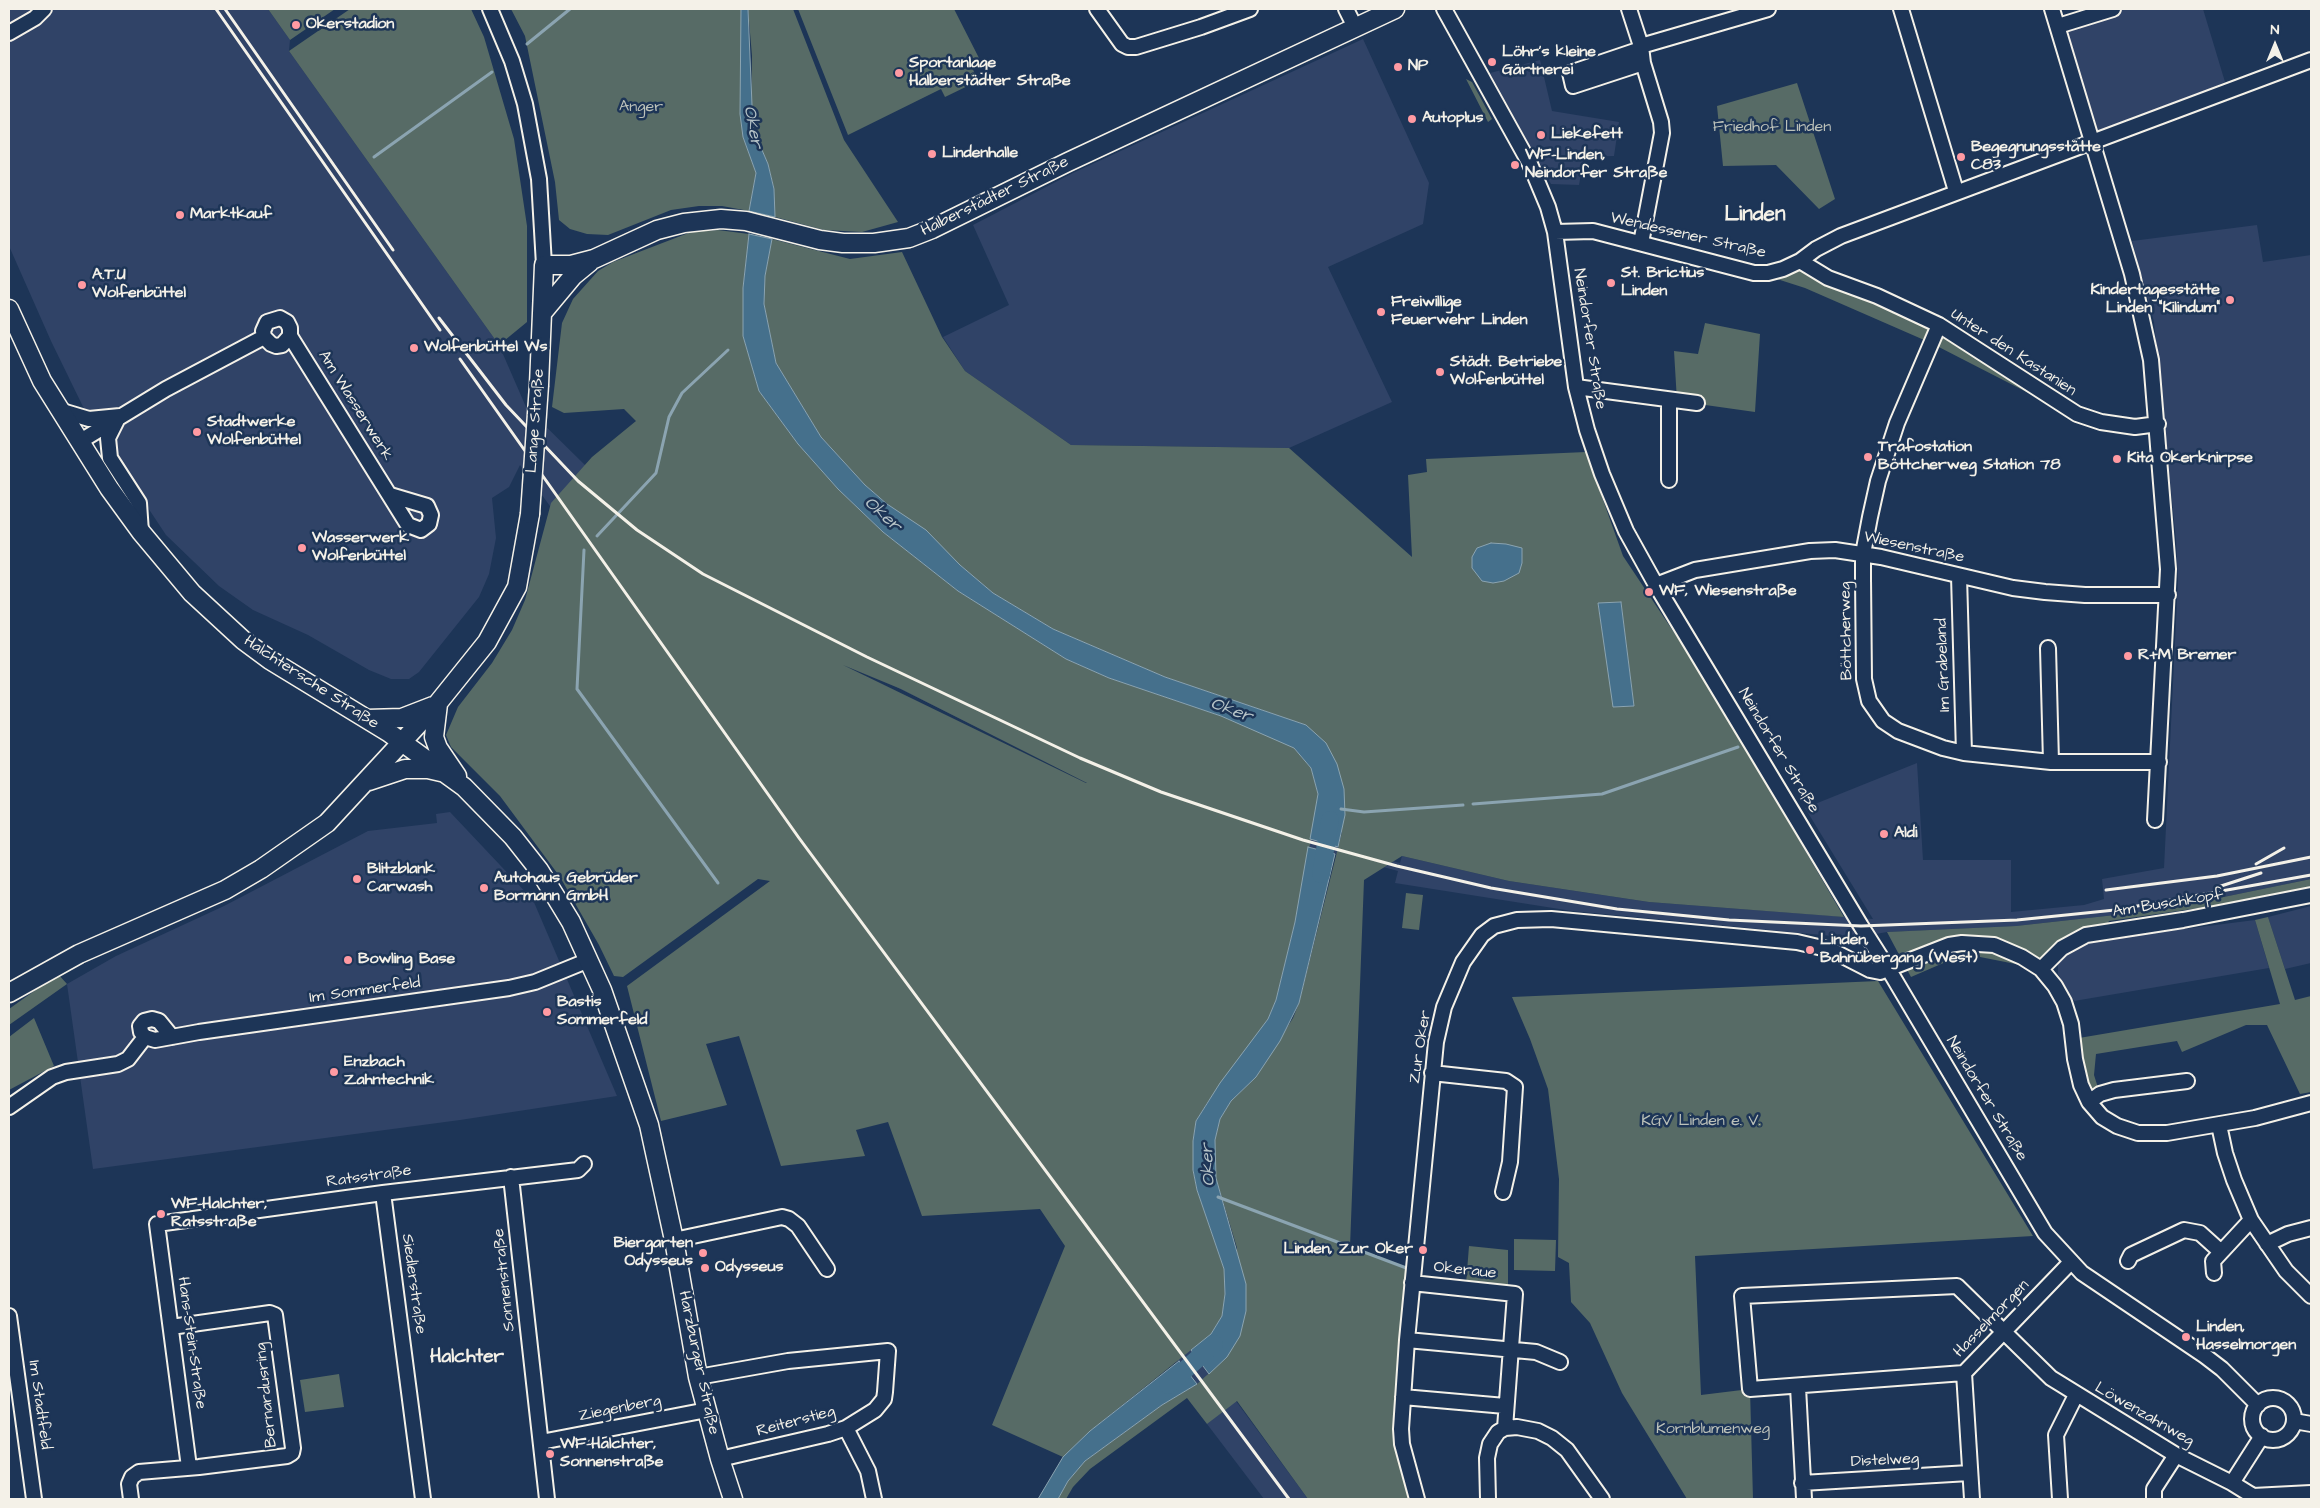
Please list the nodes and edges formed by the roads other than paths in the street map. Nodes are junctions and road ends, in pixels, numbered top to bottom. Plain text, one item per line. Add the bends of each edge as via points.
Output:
1 (44, 9) edge
2 (490, 9) edge
3 (1097, 9) edge
4 (1250, 9) edge
5 (1346, 9) edge
6 (1395, 9) edge
7 (1444, 9) edge
8 (1629, 9) edge
9 (1768, 9) edge
10 (1901, 9) edge
11 (2052, 9) edge
12 (2113, 9) edge
13 (2058, 26) junction
14 (1355, 27) junction
15 (9, 33) edge
16 (1641, 48) junction
17 (2311, 60) edge
18 (1643, 64) junction
19 (2091, 140) junction
20 (1956, 191) junction
21 (1555, 232) junction
22 (1641, 243) junction
23 (594, 259) junction
24 (1800, 261) junction
25 (544, 266) junction
26 (9, 309) edge
27 (543, 312) junction
28 (1939, 326) junction
29 (290, 336) junction
30 (264, 337) junction
31 (1576, 387) junction
32 (1669, 400) junction
33 (1697, 403) dead end
34 (59, 410) junction
35 (120, 418) junction
36 (2158, 424) junction
37 (79, 442) junction
38 (1669, 480) dead end
39 (390, 495) dead end
40 (141, 532) junction
41 (1863, 554) junction
42 (1959, 576) junction
43 (1656, 585) junction
44 (2168, 595) junction
45 (2048, 648) dead end
46 (438, 703) junction
47 (367, 719) junction
48 (402, 742) junction
49 (1964, 753) junction
50 (2051, 762) junction
51 (2159, 762) junction
52 (447, 774) junction
53 (367, 782) junction
54 (464, 787) junction
55 (2155, 820) dead end
56 (2311, 895) edge
57 (589, 960) junction
58 (2041, 969) junction
59 (1889, 970) junction
60 (9, 993) edge
61 (145, 1037) junction
62 (172, 1037) junction
63 (1432, 1073) junction
64 (2187, 1081) dead end
65 (2089, 1102) junction
66 (2311, 1103) edge
67 (9, 1107) edge
68 (2219, 1125) junction
69 (584, 1164) dead end
70 (512, 1177) junction
71 (383, 1192) junction
72 (1503, 1192) dead end
73 (2251, 1220) junction
74 (157, 1224) joint
75 (2311, 1228) edge
76 (674, 1240) junction
77 (2267, 1244) junction
78 (2220, 1251) junction
79 (2128, 1261) dead end
80 (2070, 1262) junction
81 (827, 1269) dead end
82 (2214, 1273) dead end
83 (1412, 1283) junction
84 (2311, 1296) edge
85 (9, 1316) edge
86 (171, 1327) junction
87 (2004, 1332) junction
88 (1407, 1340) junction
89 (1510, 1350) junction
90 (11, 1356) edge
91 (1560, 1362) dead end
92 (1964, 1373) junction
93 (698, 1377) junction
94 (1798, 1387) junction
95 (2076, 1395) junction
96 (1403, 1397) junction
97 (2258, 1405) junction
98 (1505, 1406) junction
99 (706, 1410) junction
100 (2294, 1421) junction
101 (2311, 1424) edge
102 (846, 1428) junction
103 (1505, 1428) junction
104 (2262, 1436) junction
105 (541, 1442) junction
106 (2176, 1455) junction
107 (720, 1459) junction
108 (189, 1467) junction
109 (1969, 1473) junction
110 (1802, 1483) junction
111 (2232, 1483) junction
112 (2311, 1492) edge
113 (34, 1499) edge
114 (131, 1499) edge
115 (423, 1499) edge
116 (547, 1499) edge
117 (733, 1499) edge
118 (874, 1499) edge
119 (1417, 1499) edge
120 (1488, 1499) edge
121 (1602, 1499) edge
122 (1804, 1499) edge
123 (1972, 1499) edge
124 (2060, 1499) edge
125 (2154, 1499) edge

1 - 15 street
2 - 25 street, Lange Straße via 512,61 525,104 539,179
3 - 4 street via 1122,44 1128,47 1201,27
5 - 14 street
6 - 14 main road, Halberstädter Straße
7 - 21 street, Neindorfer Straße via 1530,164
8 - 16 street
9 - 16 street
10 - 20 street
11 - 13 street
12 - 13 street
13 - 19 street
14 - 23 main road, Halberstädter Straße via 932,229 893,242 820,240 746,221 720,219 657,230
16 - 18 street
16 - 18 street via 1570,73 1573,86
17 - 19 street, Wendessener Straße
18 - 22 street via 1662,122 1662,133
19 - 20 street, Wendessener Straße
19 - 36 street via 2145,324
20 - 24 street, Wendessener Straße via 1841,236
21 - 22 street, Wendessener Straße via 1593,231
21 - 31 street, Neindorfer Straße
22 - 24 street, Wendessener Straße via 1754,273 1783,270
23 - 25 main road, Halberstädter Straße via 571,265
23 - 27 main road via 574,276
24 - 28 street, Unter den Kastanien via 1828,278 1877,296
25 - 27 main road, Lange Straße
26 - 34 main road, Halchtersche Straße
27 - 46 main road, Lange Straße, bridge via 530,514 516,587 487,642
28 - 36 street, Unter den Kastanien via 2077,414 2100,422 2135,427
28 - 41 street, Böttcherweg via 1894,431 1878,481
29 - 30 street via 282,345 276,346
29 - 30 street, Am Wasserwerk via 290,328 280,318 267,322
29 - 39 street, Am Wasserwerk
30 - 35 street, Am Wasserwerk via 166,389
31 - 32 street
31 - 43 street, Neindorfer Straße via 1602,474 1626,531
32 - 33 street
32 - 38 street
34 - 35 street, Am Wasserwerk via 89,419
34 - 37 main road, Halchtersche Straße
35 - 37 street, Am Wasserwerk
35 - 40 street via 108,438 110,458 139,503
36 - 44 street
37 - 40 main road, Halchtersche Straße
40 - 47 main road, Halchtersche Straße via 192,593 243,640 301,680
41 - 42 street, Wiesenstraße
41 - 43 street, Wiesenstraße via 1810,551 1695,570
41 - 49 street, Böttcherweg via 1864,679 1869,701 1883,721 1898,731
42 - 44 street, Wiesenstraße via 2045,592
42 - 49 street, Im Grabeland
43 - 59 street, Neindorfer Straße
44 - 51 street
45 - 50 street
46 - 47 main road via 402,718
46 - 48 main road, Lange Straße
46 - 54 main road via 434,737
47 - 48 main road, Halchtersche Straße
48 - 52 main road, Harzburger Straße
48 - 53 main road, Lange Straße
49 - 50 street, Böttcherweg
50 - 51 street, Böttcherweg
51 - 55 street
52 - 53 main road via 428,769 405,769
52 - 54 main road, Harzburger Straße
53 - 60 main road, Lange Straße via 327,823 262,869 225,890 79,954
54 - 57 main road, Harzburger Straße via 492,814 539,870 571,922
56 - 58 street, Am Buschkopf via 2086,935 2062,948
57 - 62 street, Im Sommerfeld via 535,982 509,988
57 - 76 main road, Harzburger Straße via 649,1125
58 - 59 street via 2008,949 1962,943 1932,950
58 - 65 street via 2064,1002 2072,1024 2077,1074
59 - 63 street, Zur Oker via 1870,970 1831,950 1797,942 1551,919 1505,921 1482,935 1463,962 1444,1007
59 - 80 street, Neindorfer Straße via 2036,1219
61 - 62 street, Im Sommerfeld via 155,1040
61 - 62 street via 140,1026 152,1019 159,1021
61 - 67 street via 128,1059 118,1064 52,1077
63 - 72 street via 1506,1081 1515,1087 1510,1162
63 - 83 street, Zur Oker
64 - 65 street via 2114,1090
65 - 68 street via 2102,1117 2138,1134
66 - 68 street
68 - 73 street via 2234,1180
69 - 70 street, Ratsstraße via 578,1170
70 - 71 street, Ratsstraße
70 - 105 street, Sonnenstraße
71 - 74 street, Ratsstraße
71 - 115 street, Siedlerstraße
73 - 77 street
73 - 78 street
74 - 86 street, Hans-Stein-Straße
75 - 77 street
76 - 81 street via 773,1218 789,1219 798,1226
76 - 93 main road, Harzburger Straße
77 - 84 street via 2286,1271
78 - 79 street via 2200,1233 2184,1230 2131,1255
78 - 82 street via 2213,1261
80 - 87 street, Hasselmorgen
80 - 97 street, Neindorfer Straße via 2205,1356
83 - 88 street, Zur Oker
83 - 89 street, Okeraue via 1514,1294
85 - 90 street, Im Stadtfeld
86 - 108 street, Hans-Stein-Straße
86 - 108 street, Bernardusring via 275,1314 285,1380 292,1453
87 - 92 street, Hasselmorgen
87 - 94 street via 1957,1286 1742,1296 1750,1389
87 - 95 street, Löwenzahnweg via 2051,1378
88 - 89 street
88 - 96 street, Zur Oker
89 - 91 street via 1536,1352
89 - 98 street
90 - 113 street, Im Stadtfeld
92 - 94 street
92 - 109 street, Hasselmorgen
93 - 99 main road, Harzburger Straße
93 - 102 street, Reiterstieg via 788,1361 888,1351 884,1399 875,1410
94 - 110 street
95 - 106 street, Löwenzahnweg
95 - 124 street via 2056,1435
96 - 98 street
96 - 119 street, Zur Oker via 1402,1444
97 - 100 street via 2270,1398 2284,1401 2292,1411
97 - 104 street via 2252,1418 2253,1425
98 - 103 street
99 - 105 street, Ziegenberg
99 - 107 main road, Harzburger Straße
100 - 101 street
100 - 104 street via 2290,1431 2280,1438
102 - 107 street, Reiterstieg
102 - 118 street via 868,1472
103 - 120 street via 1494,1437 1487,1452
103 - 121 street via 1527,1428 1552,1438 1567,1450
104 - 111 street
105 - 116 street, Sonnenstraße
106 - 111 street, Löwenzahnweg
106 - 125 street via 2154,1489
107 - 117 main road, Harzburger Straße
108 - 114 street, Bernardusring via 139,1472 129,1484
109 - 110 street, Distelweg
109 - 123 street, Hasselmorgen
110 - 122 street
111 - 112 street, Löwenzahnweg via 2253,1496

